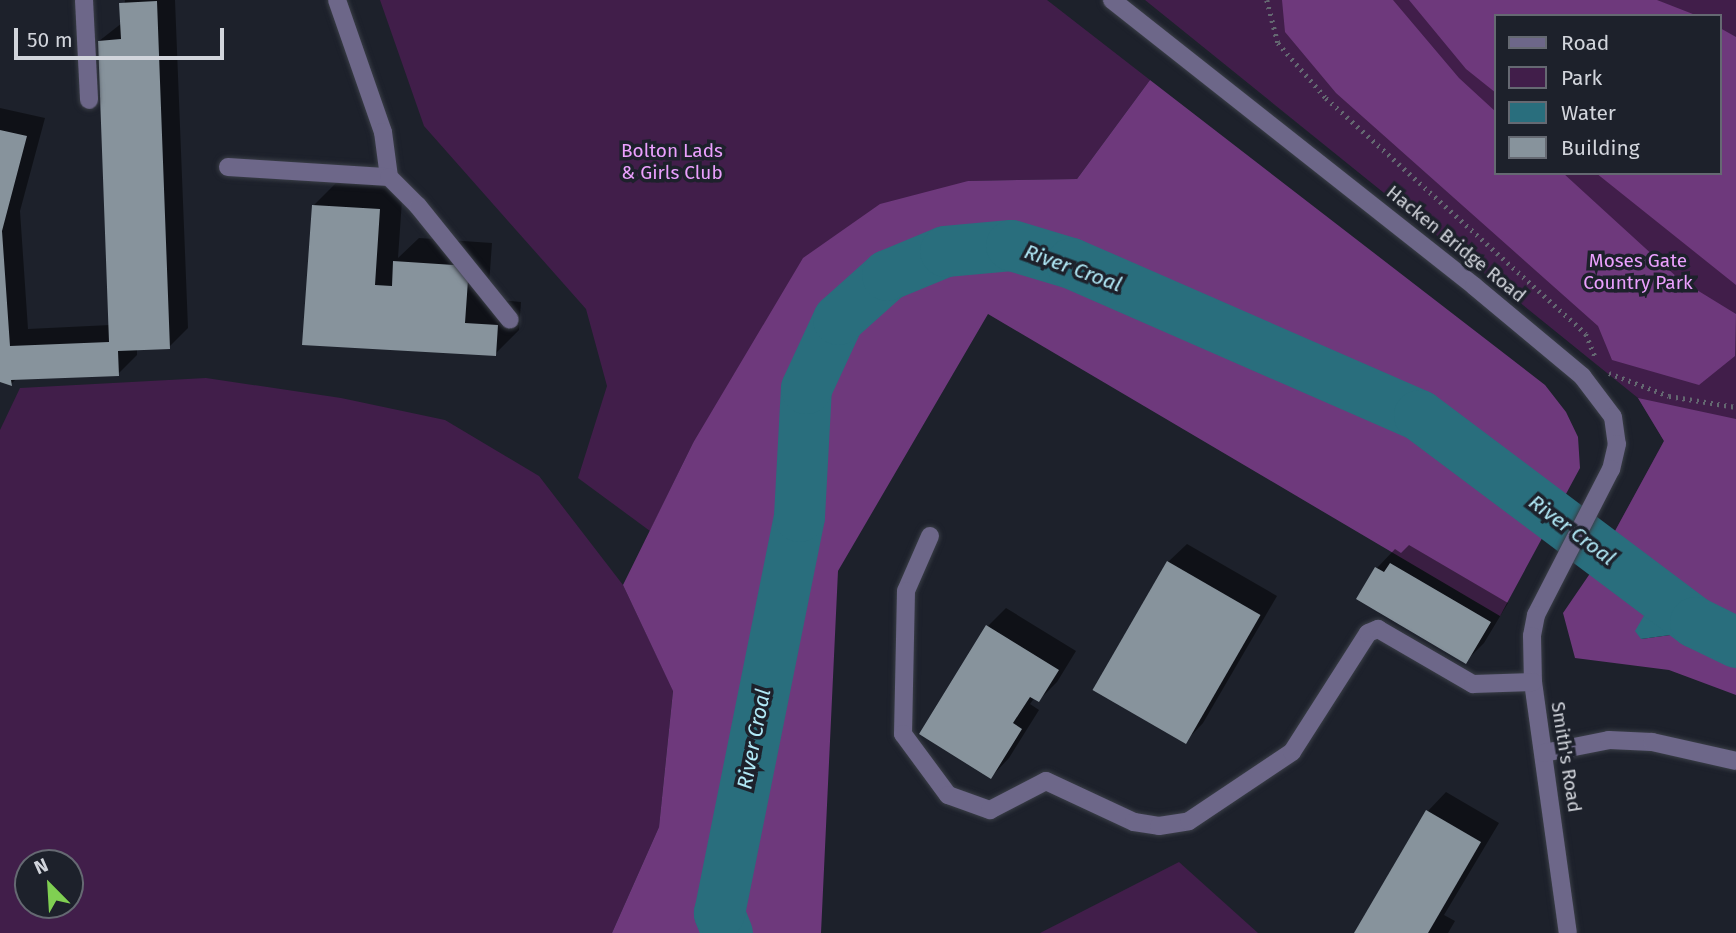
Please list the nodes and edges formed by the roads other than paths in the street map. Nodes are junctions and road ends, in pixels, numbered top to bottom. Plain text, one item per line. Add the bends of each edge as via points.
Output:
1 (84, 0) edge
2 (337, 0) edge
3 (1112, 0) edge
4 (89, 100) dead end
5 (228, 167) dead end
6 (389, 177) junction
7 (510, 320) dead end
8 (930, 536) dead end
9 (1549, 589) joint
10 (1533, 682) junction
11 (1544, 753) junction
12 (1736, 761) edge
13 (1568, 933) edge

1 - 4 street
2 - 6 street via 383,132
3 - 9 street, Hacken Bridge Road via 1381,210 1590,385 1617,430 1611,469
5 - 6 street
6 - 7 street
8 - 10 street via 906,590 903,734 948,795 990,810 1046,781 1134,822 1159,826 1189,821 1292,752 1368,633 1378,629 1473,684
9 - 10 street, Smith's Road via 1532,636
10 - 11 street, Smith's Road
11 - 12 street via 1609,740 1652,741
11 - 13 street, Smith's Road

